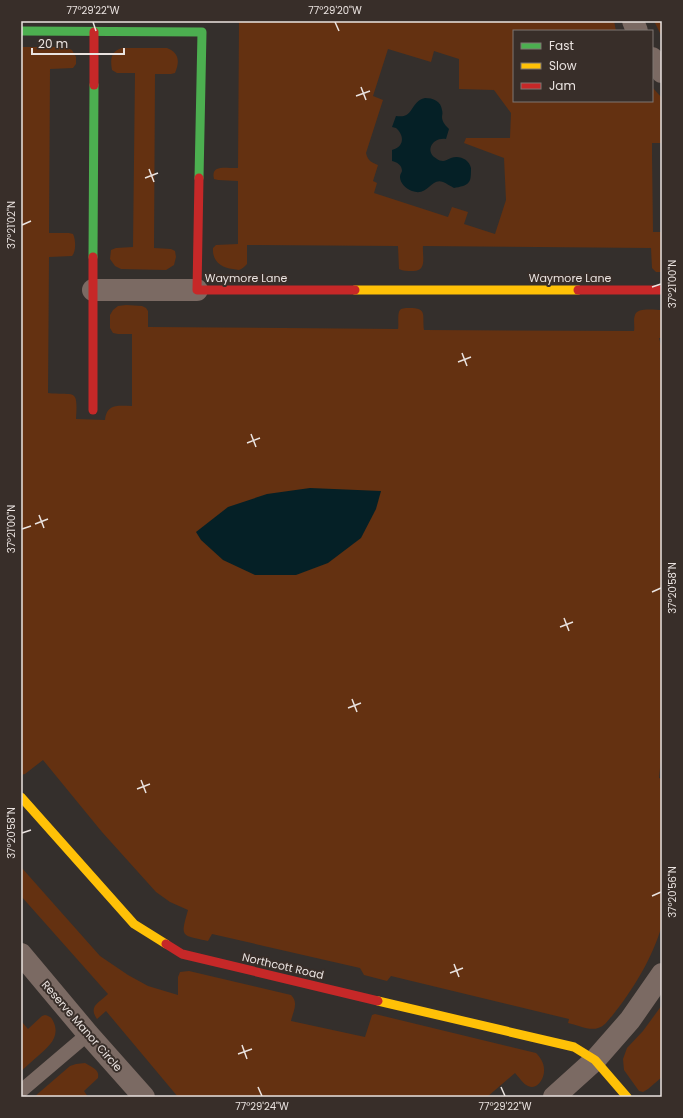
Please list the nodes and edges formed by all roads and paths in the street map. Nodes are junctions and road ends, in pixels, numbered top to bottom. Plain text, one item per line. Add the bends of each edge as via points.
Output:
1 (21, 31) edge
2 (94, 32) junction
3 (653, 59) edge
4 (662, 72) edge
5 (93, 290) junction
6 (197, 290) junction
7 (662, 290) edge
8 (93, 410) dead end
9 (21, 797) edge
10 (21, 954) edge
11 (662, 974) edge
12 (88, 1034) junction
13 (595, 1060) junction
14 (21, 1091) edge
15 (144, 1097) edge
16 (554, 1097) edge
17 (628, 1097) edge

1 - 2 street, Waymore Lane
2 - 5 street
2 - 6 street, Waymore Lane via 202,32
3 - 4 street
5 - 6 street
5 - 8 street
6 - 7 street, Waymore Lane
9 - 13 street, Northcott Road via 134,924 182,954 574,1047
10 - 12 street, Reserve Manor Circle
11 - 13 street via 630,1020
12 - 14 lane
12 - 15 street, Reserve Manor Circle
13 - 16 street
13 - 17 street, Northcott Road

